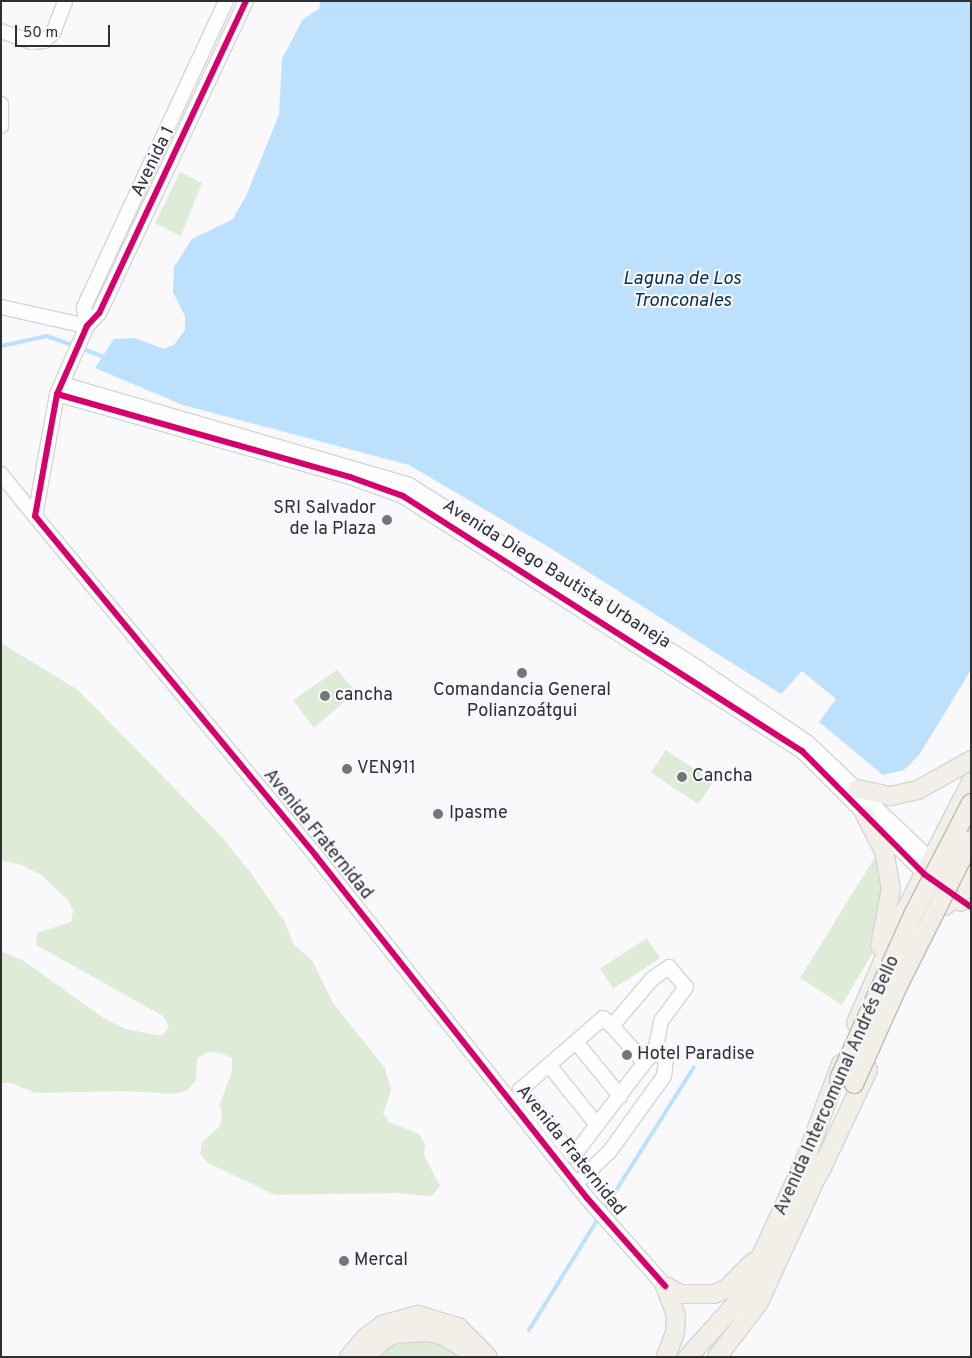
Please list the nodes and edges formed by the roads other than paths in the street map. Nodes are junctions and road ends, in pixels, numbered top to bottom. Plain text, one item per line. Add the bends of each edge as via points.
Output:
1 (65, 1) edge
2 (226, 1) edge
3 (246, 1) edge
4 (1, 31) edge
5 (1, 104) edge
6 (1, 126) edge
7 (1, 306) edge
8 (86, 329) junction
9 (63, 382) junction
10 (1, 474) edge
11 (35, 516) junction
12 (971, 760) edge
13 (971, 782) edge
14 (857, 789) junction
15 (971, 803) edge
16 (865, 815) junction
17 (971, 840) edge
18 (927, 868) junction
19 (962, 889) edge
20 (871, 985) junction
21 (612, 1026) junction
22 (576, 1042) junction
23 (655, 1053) junction
24 (644, 1062) junction
25 (549, 1065) junction
26 (847, 1082) junction
27 (620, 1096) junction
28 (597, 1125) junction
29 (804, 1163) junction
30 (820, 1172) junction
31 (576, 1184) junction
32 (766, 1249) junction
33 (665, 1286) junction
34 (721, 1353) edge
35 (350, 1357) edge
36 (366, 1357) edge
37 (471, 1357) edge
38 (488, 1357) edge
39 (666, 1357) edge
40 (688, 1357) edge

1 - 4 street via 53,33 44,41 31,42
2 - 8 street, Avenida 1 via 84,307
3 - 8 street, Avenida 1 via 100,312
5 - 6 street
7 - 8 street
8 - 9 street
9 - 11 street
9 - 14 street, Avenida Diego Bautista Urbaneja via 409,485 714,678 808,743
9 - 16 street, Avenida Diego Bautista Urbaneja via 403,496 802,751
10 - 11 street, Avenida Fraternidad
11 - 31 street, Avenida Fraternidad via 316,856
12 - 14 main road via 918,790 891,796
13 - 18 main road
14 - 18 street, Avenida Diego Bautista Urbaneja
15 - 26 main road, Avenida Intercomunal Andrés Bello, bridge via 896,951
16 - 18 street, Avenida Diego Bautista Urbaneja
16 - 20 main road via 881,844 891,888
17 - 26 main road, Avenida Intercomunal Andrés Bello, bridge
18 - 19 street, Avenida Diego Bautista Urbaneja
18 - 20 main road
19 - 30 main road
20 - 29 main road
21 - 22 street via 605,1018
21 - 23 street via 664,968 674,970 686,987 661,1021
21 - 24 street
22 - 25 street
22 - 27 street
23 - 24 street
23 - 31 street via 666,1059 664,1076 610,1151
24 - 27 street
25 - 28 street
25 - 28 street via 520,1091 570,1156 575,1155
26 - 29 main road, Avenida Intercomunal Andrés Bello
26 - 30 main road, Avenida Intercomunal Andrés Bello
27 - 28 street
29 - 32 main road, Avenida Intercomunal Andrés Bello
30 - 34 main road, Avenida Intercomunal Andrés Bello via 759,1302
31 - 33 street, Avenida Fraternidad
32 - 33 main road via 738,1279 714,1294 680,1294
32 - 40 main road, Avenida Intercomunal Andrés Bello via 742,1297
33 - 39 main road via 676,1315 675,1333
35 - 38 main road via 365,1338 382,1325 418,1315 458,1327
36 - 37 main road via 383,1340 395,1334 425,1332 442,1335 464,1348

